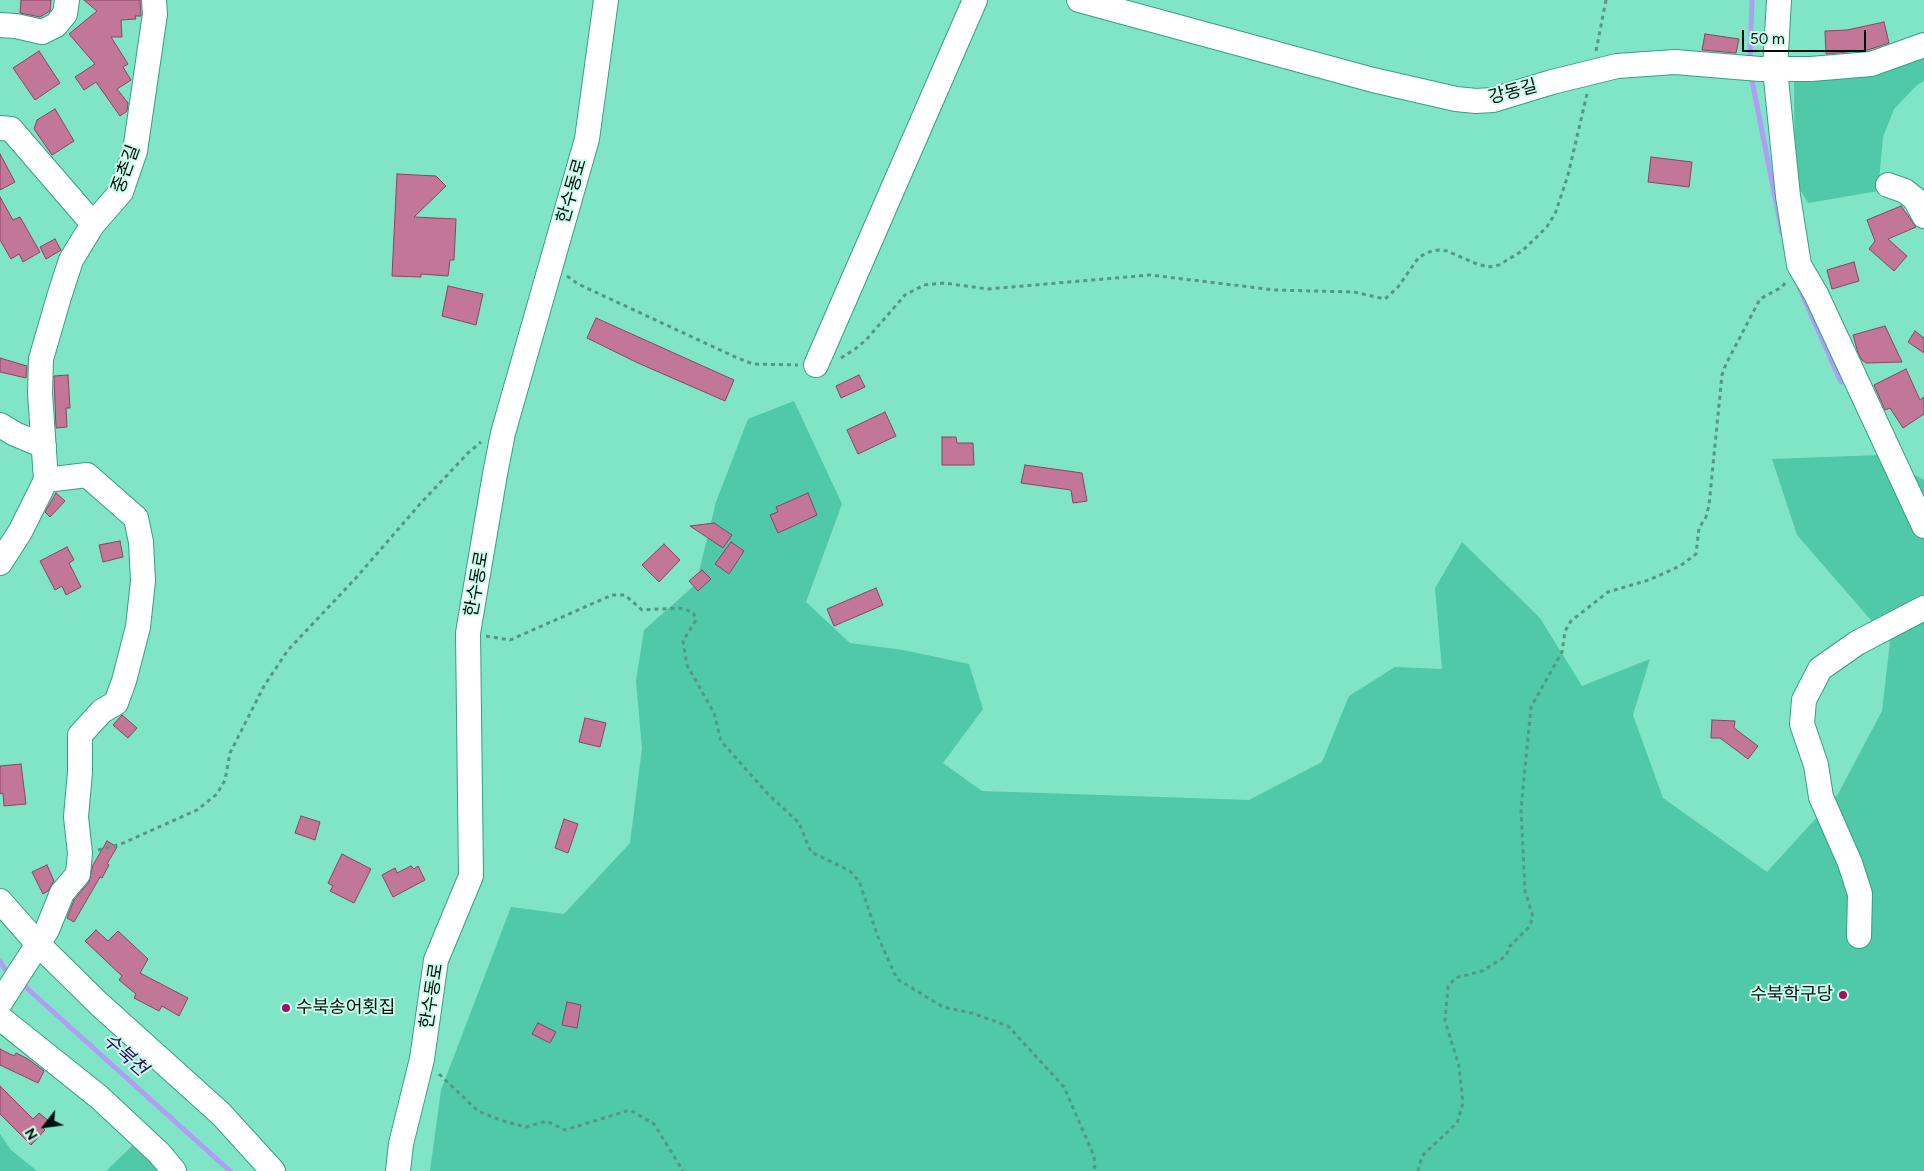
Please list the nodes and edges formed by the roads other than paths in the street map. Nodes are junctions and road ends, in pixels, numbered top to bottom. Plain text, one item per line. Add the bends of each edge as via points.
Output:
1 (67, 0) edge
2 (154, 0) edge
3 (606, 0) edge
4 (976, 0) edge
5 (1079, 0) edge
6 (1779, 0) edge
7 (0, 25) edge
8 (1924, 45) edge
9 (1767, 69) junction
10 (0, 128) edge
11 (1888, 185) dead end
12 (1924, 216) edge
13 (93, 224) junction
14 (816, 365) road end
15 (0, 425) edge
16 (44, 446) junction
17 (46, 480) junction
18 (1924, 526) edge
19 (0, 563) edge
20 (1924, 608) edge
21 (0, 901) edge
22 (1859, 936) dead end
23 (34, 950) junction
24 (0, 1003) edge
25 (0, 1018) edge
26 (174, 1171) edge
27 (273, 1171) edge
28 (398, 1171) edge

1 - 7 street via 65,14 56,25 42,32
2 - 13 street, 중촌길 via 156,14 135,151 121,192
3 - 28 street, 한수동로 via 587,139 498,457 468,631 471,876 436,960 422,1059 400,1144
4 - 14 street
5 - 9 street, 강동길 via 1456,100 1493,100 1617,66 1675,62
6 - 9 street
8 - 9 street, 강동길 via 1871,64
9 - 18 street via 1799,265 1816,294
10 - 13 street via 11,128
11 - 12 street via 1906,191
13 - 16 street, 중촌길 via 71,260 40,359
15 - 16 street
16 - 17 street, 중촌길
17 - 19 street
17 - 23 street via 87,475 136,518 143,582 138,627 116,703 102,711 80,735 76,817 80,853 78,874 62,893 47,930
20 - 22 street via 1857,643 1820,669 1804,700 1802,724 1822,797 1860,894
21 - 23 street
23 - 24 street
23 - 27 street via 221,1114
25 - 26 street via 98,1097

